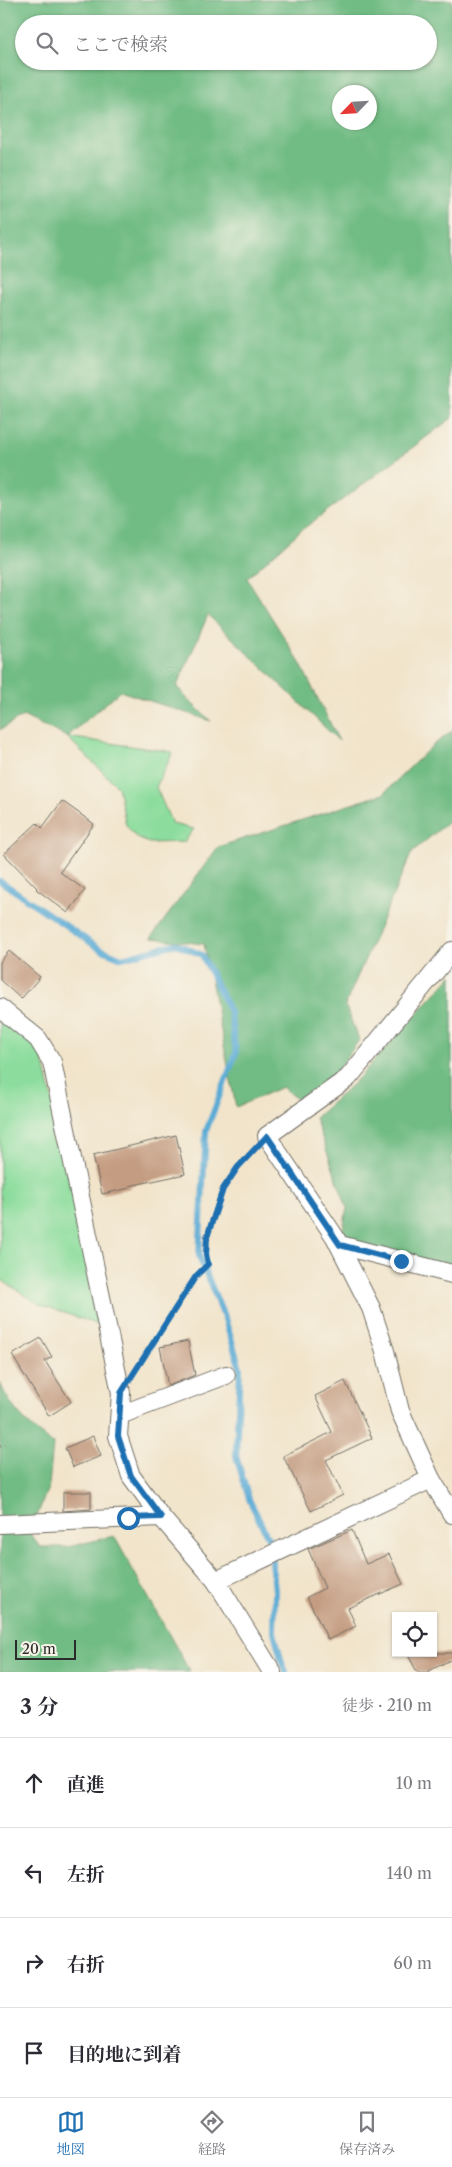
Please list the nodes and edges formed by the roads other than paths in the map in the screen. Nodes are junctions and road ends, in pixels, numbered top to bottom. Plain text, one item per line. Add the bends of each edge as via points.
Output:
1 (452, 951) edge
2 (0, 1008) edge
3 (340, 1245) junction
4 (452, 1274) edge
5 (226, 1375) dead end
6 (120, 1415) junction
7 (431, 1479) junction
8 (452, 1514) edge
9 (161, 1517) junction
10 (0, 1524) edge
11 (216, 1581) junction
12 (272, 1672) edge

1 - 3 street via 348,1078 267,1136
2 - 6 street via 38,1039 52,1062 121,1393
3 - 4 street
3 - 7 street via 371,1308 400,1411
5 - 6 street
6 - 9 street via 118,1436 131,1476
7 - 8 street
7 - 11 street
9 - 10 street
9 - 11 street
11 - 12 street

